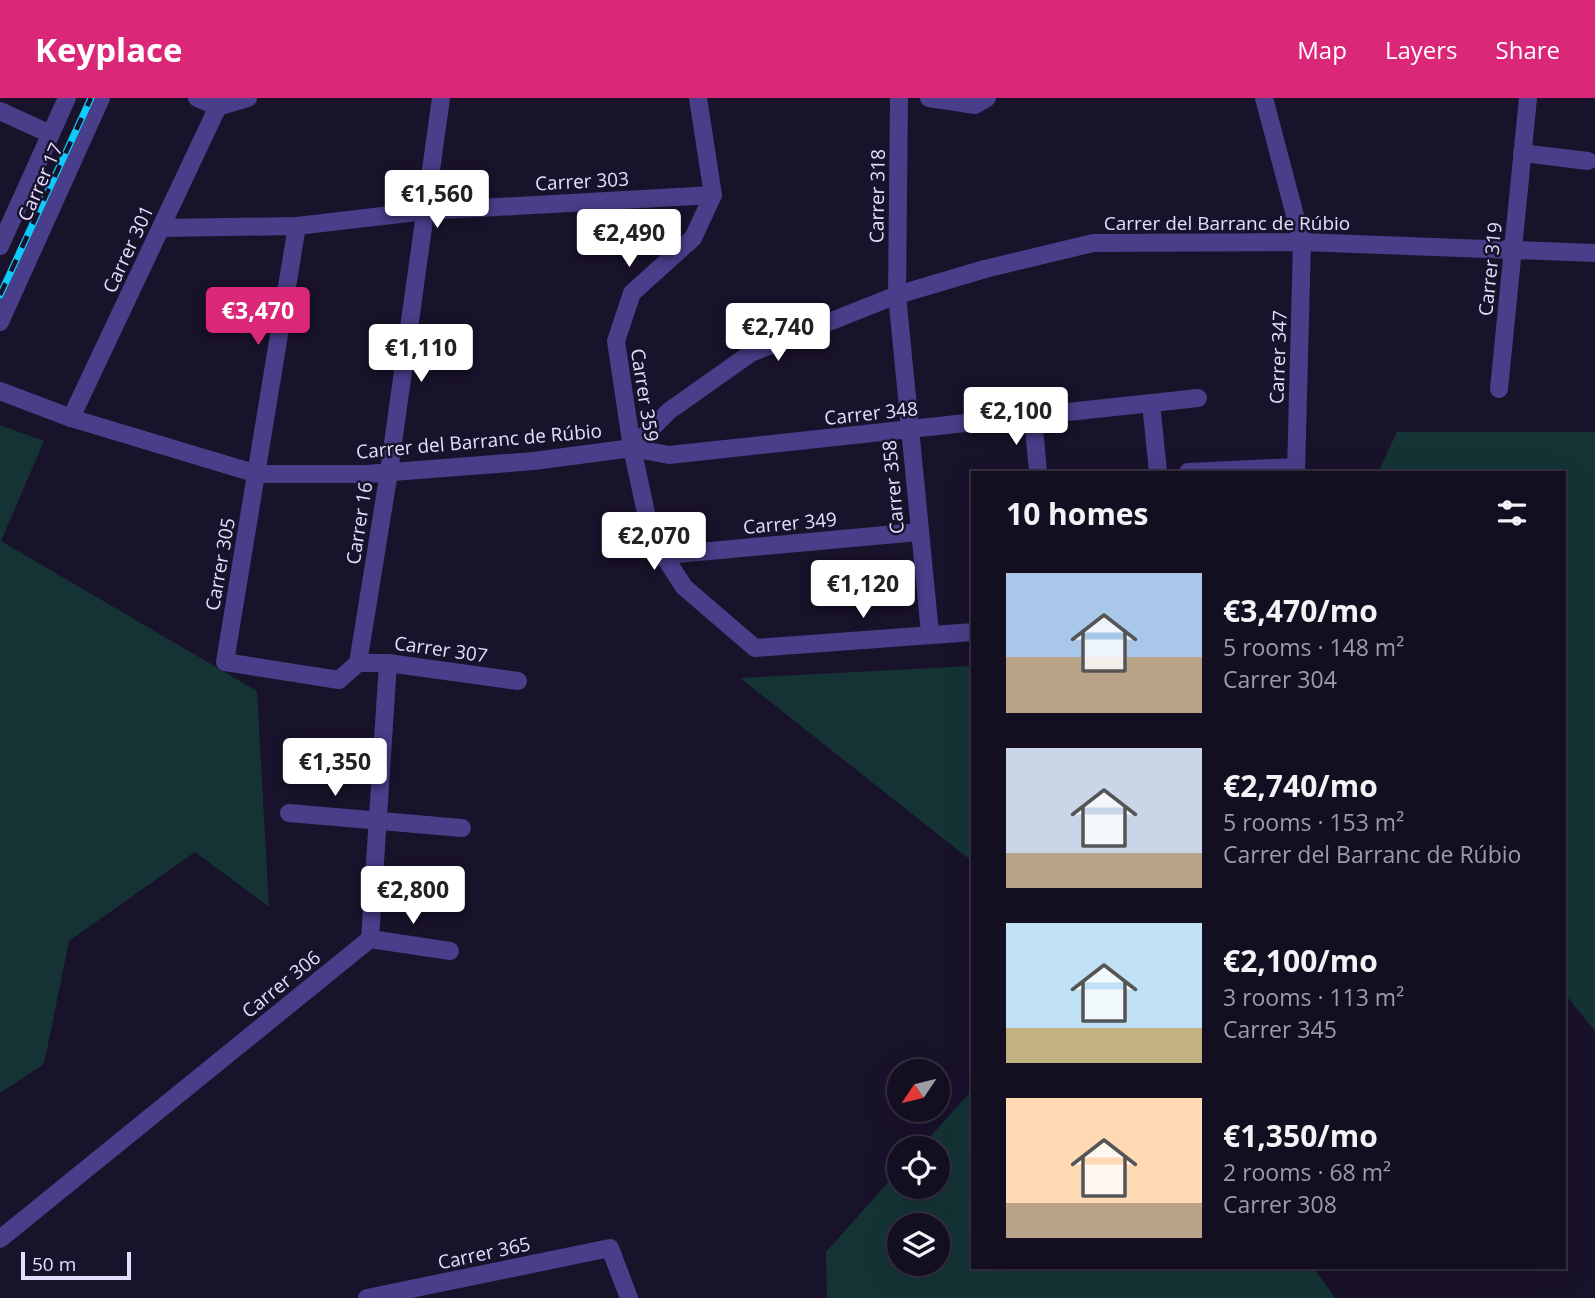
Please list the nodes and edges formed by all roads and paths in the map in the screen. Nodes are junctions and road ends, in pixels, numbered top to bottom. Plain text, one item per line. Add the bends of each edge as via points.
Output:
1 (67, 98) edge
2 (101, 98) edge
3 (197, 98) edge
4 (248, 98) edge
5 (441, 98) edge
6 (698, 98) edge
7 (899, 98) edge
8 (929, 98) edge
9 (943, 98) edge
10 (987, 98) edge
11 (1264, 98) edge
12 (1528, 98) edge
13 (220, 103) edge
14 (0, 111) edge
15 (50, 134) junction
16 (1522, 153) junction
17 (1588, 161) dead end
18 (713, 195) junction
19 (425, 211) junction
20 (297, 226) junction
21 (161, 228) junction
22 (1302, 242) junction
23 (0, 246) edge
24 (1513, 252) junction
25 (1595, 253) edge
26 (897, 295) junction
27 (0, 322) edge
28 (1499, 389) dead end
29 (0, 391) edge
30 (1198, 398) dead end
31 (1151, 403) junction
32 (1033, 417) junction
33 (71, 418) junction
34 (910, 429) junction
35 (632, 448) junction
36 (1296, 470) edge
37 (1038, 471) edge
38 (1158, 471) edge
39 (1242, 471) edge
40 (389, 472) junction
41 (257, 474) junction
42 (918, 532) junction
43 (666, 555) junction
44 (971, 632) edge
45 (930, 634) junction
46 (358, 663) junction
47 (388, 663) junction
48 (518, 681) dead end
49 (289, 813) dead end
50 (378, 821) junction
51 (463, 828) dead end
52 (370, 940) junction
53 (450, 951) dead end
54 (1, 1237) edge
55 (409, 1294) edge
56 (367, 1298) edge
57 (629, 1298) edge

1 - 15 street, Carrer 17
2 - 27 street, Carrer 17
3 - 13 street
4 - 13 street
5 - 19 street, Carrer 16
6 - 18 street
7 - 26 street, Carrer 318
8 - 9 street
9 - 10 street via 975,105
11 - 22 street, Carrer 347
12 - 16 street, Carrer 319
13 - 21 street, Carrer 301
14 - 15 street
15 - 23 street, Carrer 17
16 - 17 street
16 - 24 street, Carrer 319
18 - 19 street, Carrer 303
18 - 35 street, Carrer 359 via 693,238 632,293 616,341
19 - 20 street, Carrer 303
19 - 40 street, Carrer 16
20 - 21 street, Carrer 303
20 - 41 street, Carrer 305
21 - 33 street, Carrer 301
22 - 24 street, Carrer del Barranc de Rúbio
22 - 26 street, Carrer del Barranc de Rúbio via 1093,243 985,268
22 - 36 street, Carrer 347
24 - 25 street, Carrer del Barranc de Rúbio
24 - 28 street, Carrer 319
26 - 34 street, Carrer 358
26 - 35 street, Carrer del Barranc de Rúbio via 751,353 668,411
29 - 33 street, Carrer del Barranc de Rúbio
30 - 31 street, Carrer 348
31 - 32 street, Carrer 348
31 - 38 street
32 - 34 street, Carrer 348
32 - 37 street
33 - 41 street, Carrer del Barranc de Rúbio
34 - 35 street, Carrer 348 via 668,456
34 - 42 street, Carrer 358
35 - 40 street, Carrer del Barranc de Rúbio
35 - 43 street, Carrer 359 via 651,536
36 - 39 street
40 - 41 street, Carrer del Barranc de Rúbio
40 - 46 street, Carrer 16
41 - 46 street, Carrer 305 via 225,662 339,680
42 - 43 street, Carrer 349
42 - 45 street, Carrer 358
43 - 45 street, Carrer 359 via 684,587 755,648
44 - 45 street
46 - 47 street, Carrer 307
47 - 48 street, Carrer 307
47 - 50 street
49 - 50 street
50 - 51 street
50 - 52 street
52 - 53 street
52 - 54 street, Carrer 306
55 - 56 street, Carrer 365
55 - 57 street, Carrer 365 via 610,1248

